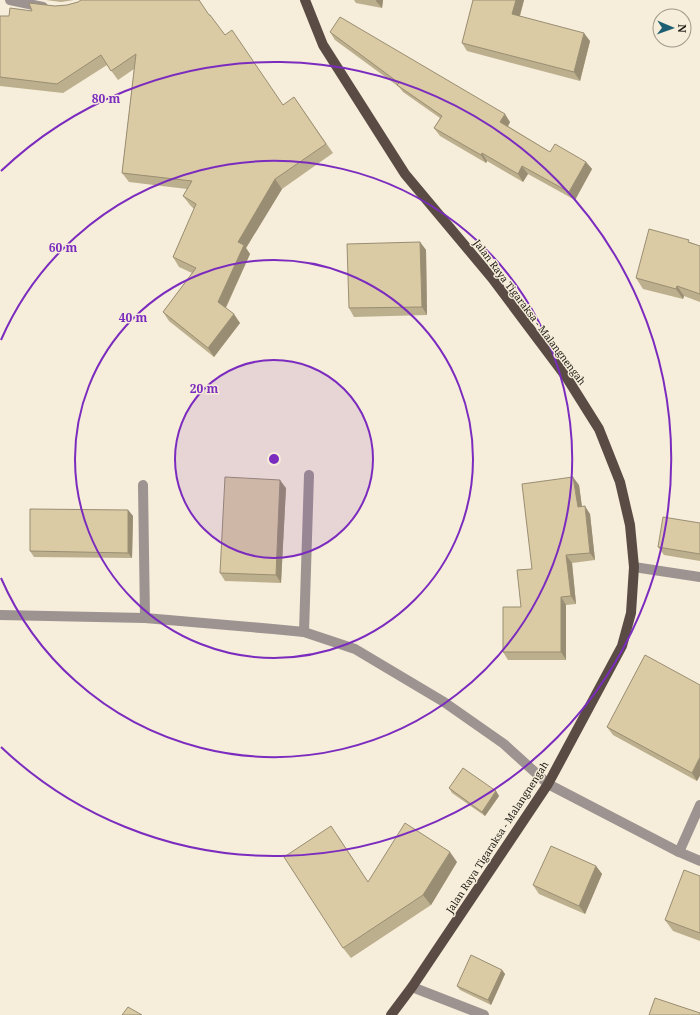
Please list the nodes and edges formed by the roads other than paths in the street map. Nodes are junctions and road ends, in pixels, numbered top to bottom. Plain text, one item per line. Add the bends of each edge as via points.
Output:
1 (10, 0) edge
2 (305, 0) edge
3 (56, 8) edge
4 (309, 475) dead end
5 (144, 485) dead end
6 (634, 567) junction
7 (700, 577) edge
8 (0, 615) edge
9 (145, 618) junction
10 (304, 632) junction
11 (548, 784) junction
12 (700, 805) edge
13 (679, 852) junction
14 (700, 861) edge
15 (412, 987) junction
16 (391, 1015) edge
17 (484, 1015) edge

1 - 3 street
2 - 6 main road, Jalan Raya Tigaraksa - Malangnengah via 323,45 405,174 492,278 567,378 599,429 620,482 630,525
4 - 10 street
5 - 9 street
6 - 7 street
6 - 11 main road, Jalan Raya Tigaraksa - Malangnengah via 631,613 622,646
8 - 9 street
9 - 10 street
10 - 11 street via 355,649 444,702 504,744
11 - 13 street
11 - 15 main road, Jalan Raya Tigaraksa - Malangnengah
12 - 13 street
13 - 14 street
15 - 16 main road, Jalan Raya Tigaraksa - Malangnengah
15 - 17 street

